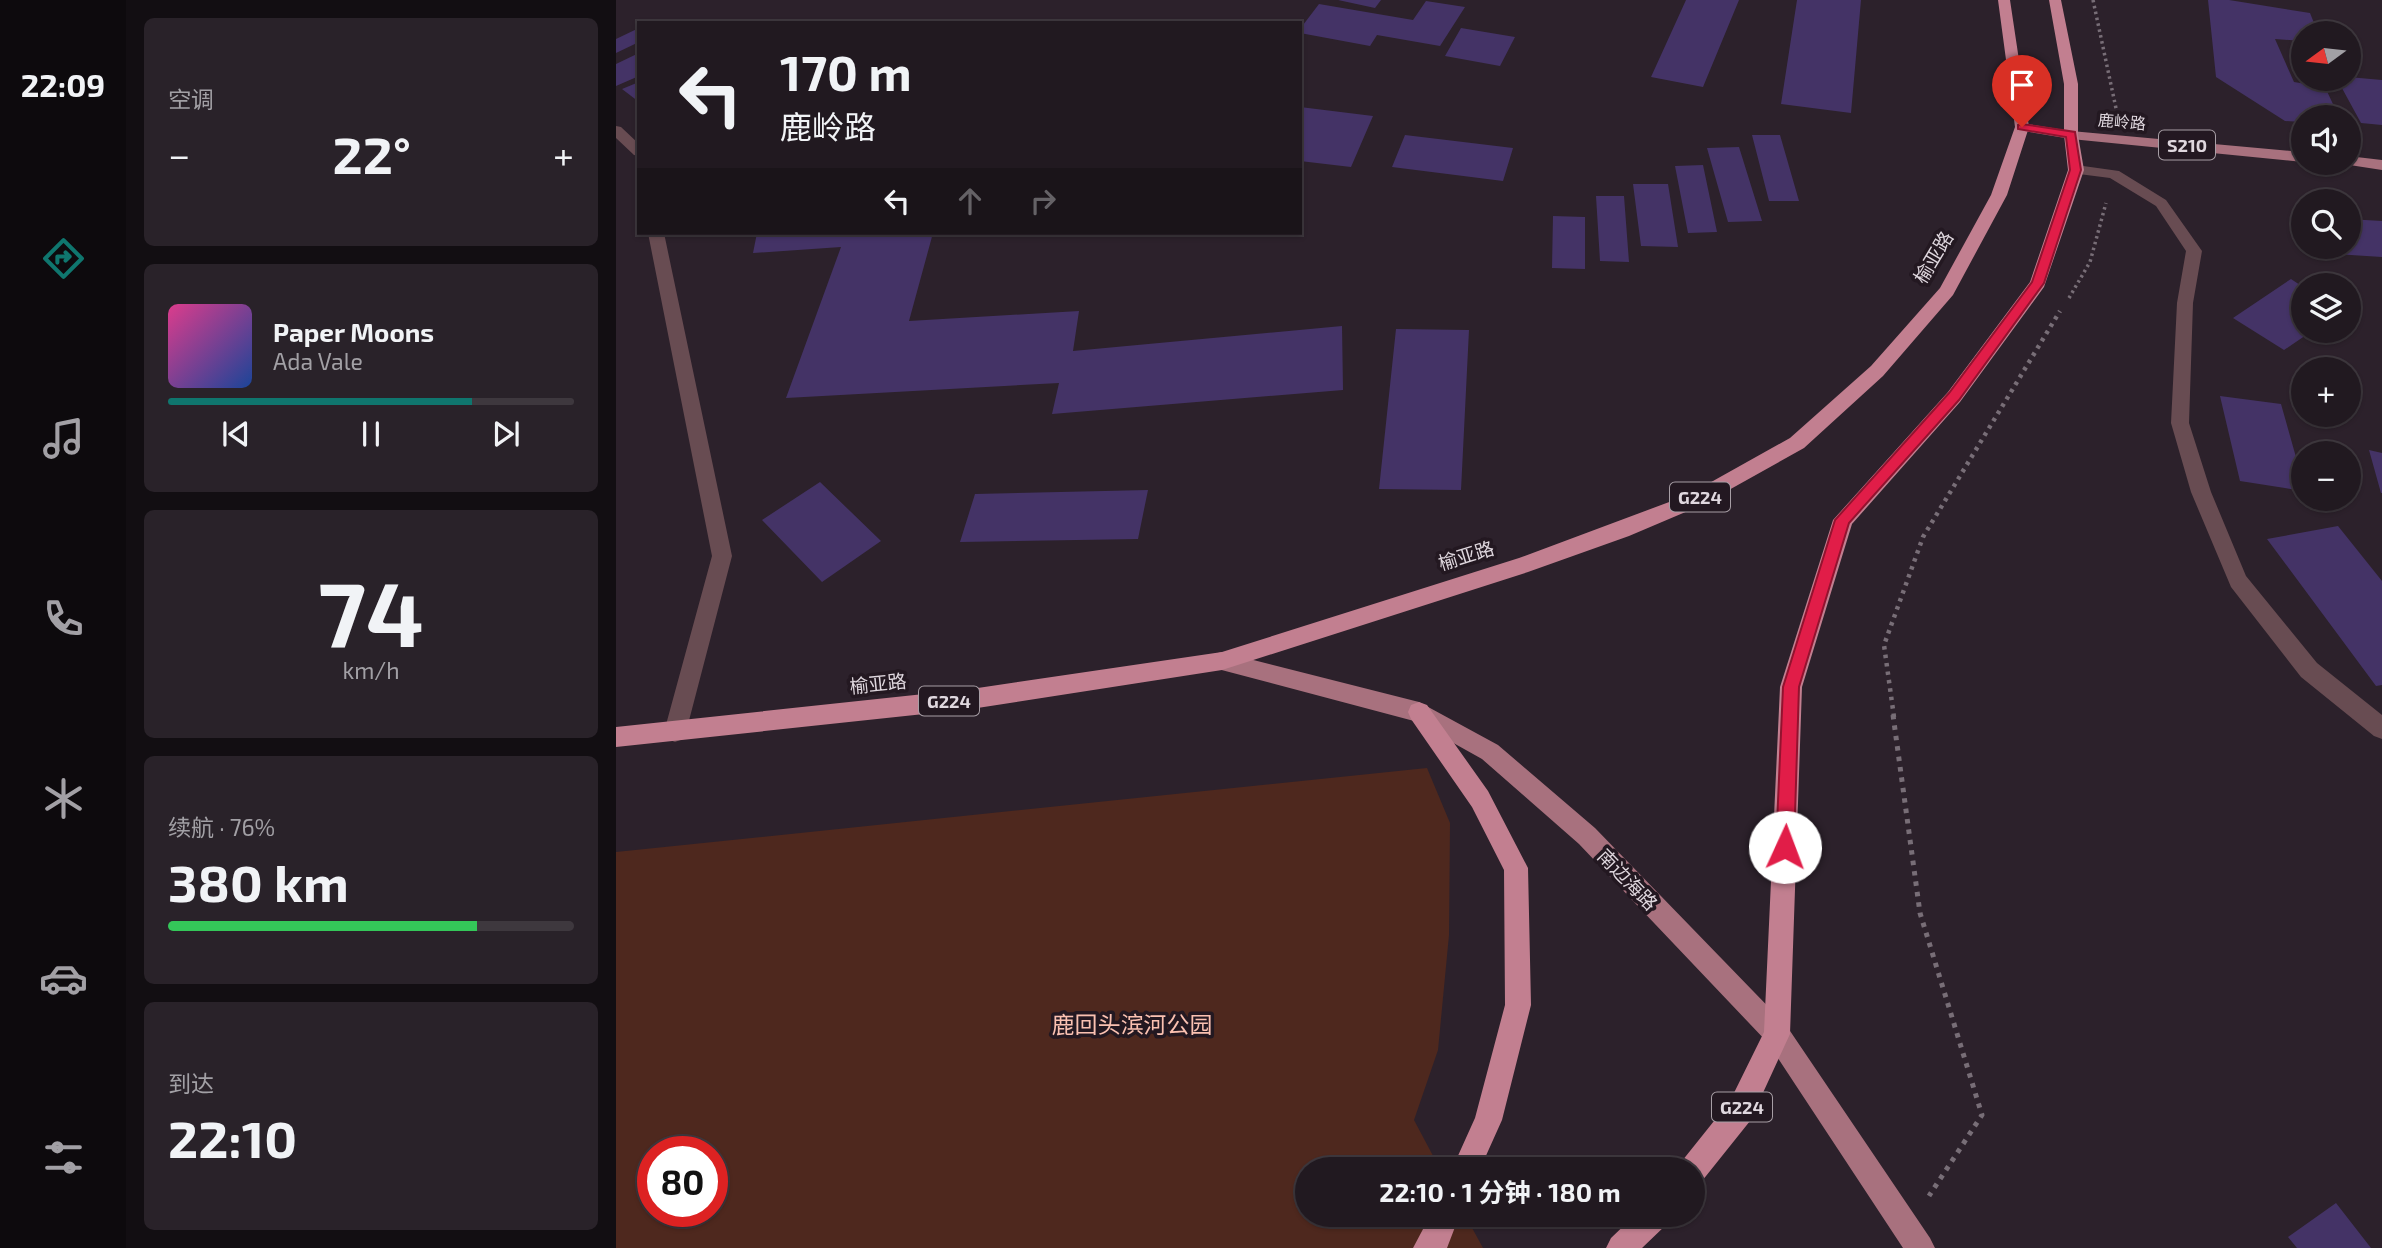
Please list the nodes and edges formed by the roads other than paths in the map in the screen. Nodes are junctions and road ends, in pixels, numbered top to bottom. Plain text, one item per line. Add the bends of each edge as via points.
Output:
1 (2004, 0) edge
2 (2054, 0) edge
3 (2022, 127) junction
4 (616, 130) edge
5 (2071, 135) junction
6 (637, 150) edge
7 (2291, 156) edge
8 (2361, 163) edge
9 (2382, 165) edge
10 (2076, 170) junction
11 (656, 235) edge
12 (1222, 661) junction
13 (1419, 712) junction
14 (2382, 729) edge
15 (675, 732) junction
16 (616, 737) edge
17 (1777, 1034) junction
18 (1471, 1157) edge
19 (1703, 1157) edge
20 (1441, 1227) edge
21 (1643, 1227) edge
22 (1914, 1239) edge
23 (1428, 1248) edge
24 (1621, 1248) edge

1 - 3 highway, 榆亚路 / G224
2 - 5 highway, G224 via 2071,84
3 - 5 main road, 鹿岭路 / S210
3 - 12 highway, 榆亚路 / G224 via 1999,195 1947,291 1877,371 1797,443 1695,500 1622,530
4 - 6 street
5 - 7 main road, 鹿岭路 / S210
5 - 10 highway, G224
8 - 9 main road
10 - 14 street via 2114,174 2161,203 2194,251 2185,303 2180,423 2201,492 2238,581 2309,670
10 - 17 highway, G224 via 2038,283 1954,397 1843,520 1791,687
11 - 15 street via 722,556
12 - 13 main road, 南边海路
12 - 15 highway, 榆亚路 / G224 via 971,699
13 - 17 main road, 南边海路 via 1490,752 1587,836
13 - 18 highway via 1480,799 1516,868 1518,1004 1488,1120
15 - 16 highway, 榆亚路 / G224
17 - 19 highway, G224 via 1740,1111
17 - 22 main road, 南边海路
20 - 23 highway
21 - 24 highway

